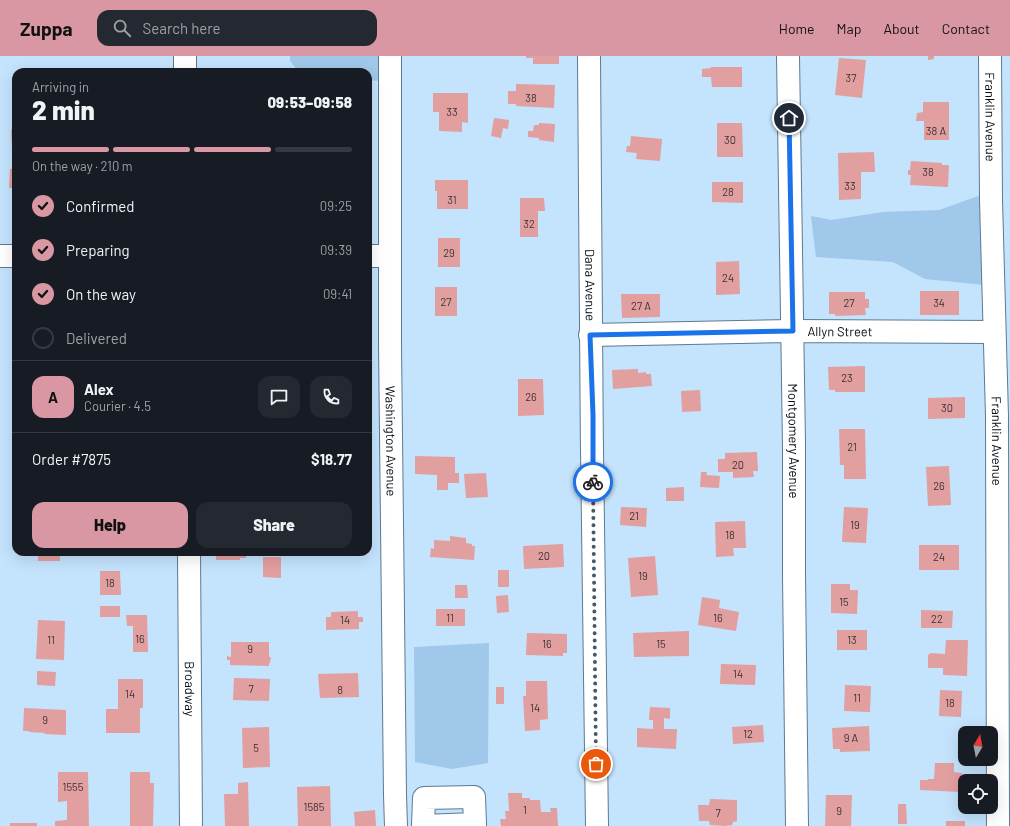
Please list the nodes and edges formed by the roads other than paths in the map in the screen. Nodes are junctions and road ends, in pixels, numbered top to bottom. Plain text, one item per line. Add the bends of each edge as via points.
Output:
1 (185, 56) edge
2 (390, 56) edge
3 (589, 56) edge
4 (788, 56) edge
5 (990, 56) edge
6 (185, 68) edge
7 (0, 256) edge
8 (12, 256) edge
9 (372, 256) edge
10 (390, 256) junction
11 (793, 331) junction
12 (994, 332) junction
13 (590, 335) junction
14 (189, 556) edge
15 (191, 826) edge
16 (396, 826) edge
17 (597, 826) edge
18 (797, 826) edge
19 (998, 826) edge

1 - 6 street
2 - 10 street, Washington Avenue
3 - 13 street, Dana Avenue
4 - 11 street, Montgomery Avenue
5 - 12 street, Franklin Avenue
7 - 8 street
9 - 10 street
10 - 16 street, Washington Avenue
11 - 12 street, Allyn Street
11 - 13 street, Allyn Street
11 - 18 street, Montgomery Avenue
12 - 19 street, Franklin Avenue
13 - 17 street, Dana Avenue
14 - 15 street, Broadway

